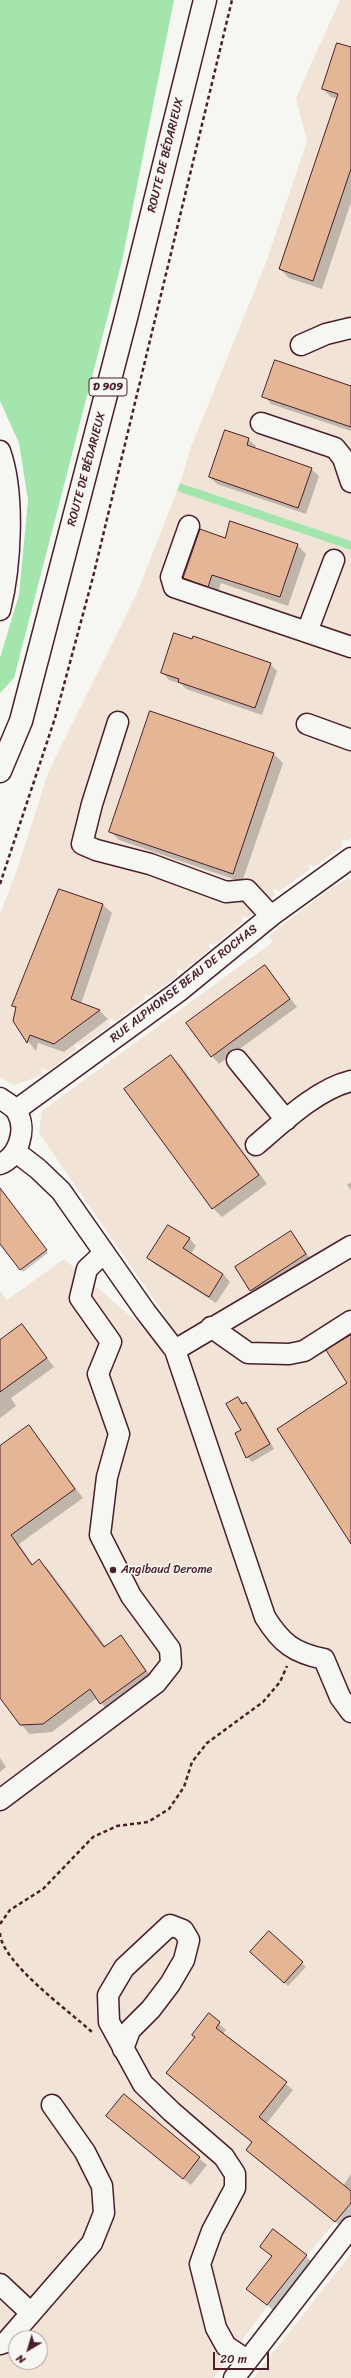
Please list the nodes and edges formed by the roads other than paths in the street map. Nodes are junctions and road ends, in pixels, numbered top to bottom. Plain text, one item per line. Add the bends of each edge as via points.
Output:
1 (204, 0) edge
2 (351, 328) edge
3 (301, 345) dead end
4 (261, 423) dead end
5 (0, 451) edge
6 (351, 482) edge
7 (189, 526) dead end
8 (334, 560) dead end
9 (0, 610) edge
10 (307, 632) junction
11 (351, 647) edge
12 (118, 722) dead end
13 (307, 724) dead end
14 (351, 740) edge
15 (0, 771) edge
16 (351, 858) edge
17 (271, 916) junction
18 (237, 1060) dead end
19 (351, 1081) edge
20 (0, 1098) edge
21 (16, 1110) junction
22 (286, 1120) junction
23 (256, 1145) dead end
24 (16, 1152) junction
25 (0, 1164) edge
26 (351, 1246) edge
27 (104, 1253) junction
28 (351, 1321) edge
29 (211, 1327) junction
30 (175, 1350) junction
31 (351, 1712) edge
32 (0, 1800) edge
33 (123, 2049) junction
34 (52, 2105) dead end
35 (351, 2227) edge
36 (0, 2284) edge
37 (31, 2313) junction
38 (0, 2344) edge
39 (247, 2360) junction
40 (234, 2378) edge

1 - 15 main road, ROUTE DE BÉDARIEUX / D 909 via 127,314 21,721
2 - 3 street via 326,334
4 - 6 street via 335,448 343,458
5 - 9 street via 7,469 10,549
7 - 10 street via 170,577 174,587
8 - 10 street
10 - 11 street
12 - 17 street via 82,844 150,864 226,892 247,890
13 - 14 street
16 - 17 street, RUE ALPHONSE BEAU DE ROCHAS
17 - 21 street, RUE ALPHONSE BEAU DE ROCHAS via 178,992
18 - 22 street
19 - 22 street via 304,1105
20 - 21 street
21 - 24 street via 22,1127
22 - 23 street
24 - 25 street
24 - 27 street via 61,1191
26 - 29 street
27 - 30 street
27 - 32 street via 87,1268 80,1298 111,1342 98,1374 119,1434 107,1477 100,1535 131,1596 170,1649 171,1664 156,1683
28 - 29 street via 304,1351 289,1354 248,1353
29 - 30 street
30 - 31 street via 265,1617 277,1636 307,1656 324,1659 340,1697
33 - 33 street via 109,2022 108,1995 124,1968 152,1940 170,1925 183,1930 189,1940 184,1960 151,2009 130,2030
33 - 39 street via 143,2084 224,2157 235,2174 235,2188 212,2231 200,2264 216,2328 226,2346
34 - 37 street via 85,2152 102,2186 104,2213 92,2243
35 - 39 street
36 - 37 street
37 - 38 street via 6,2342
39 - 40 street

